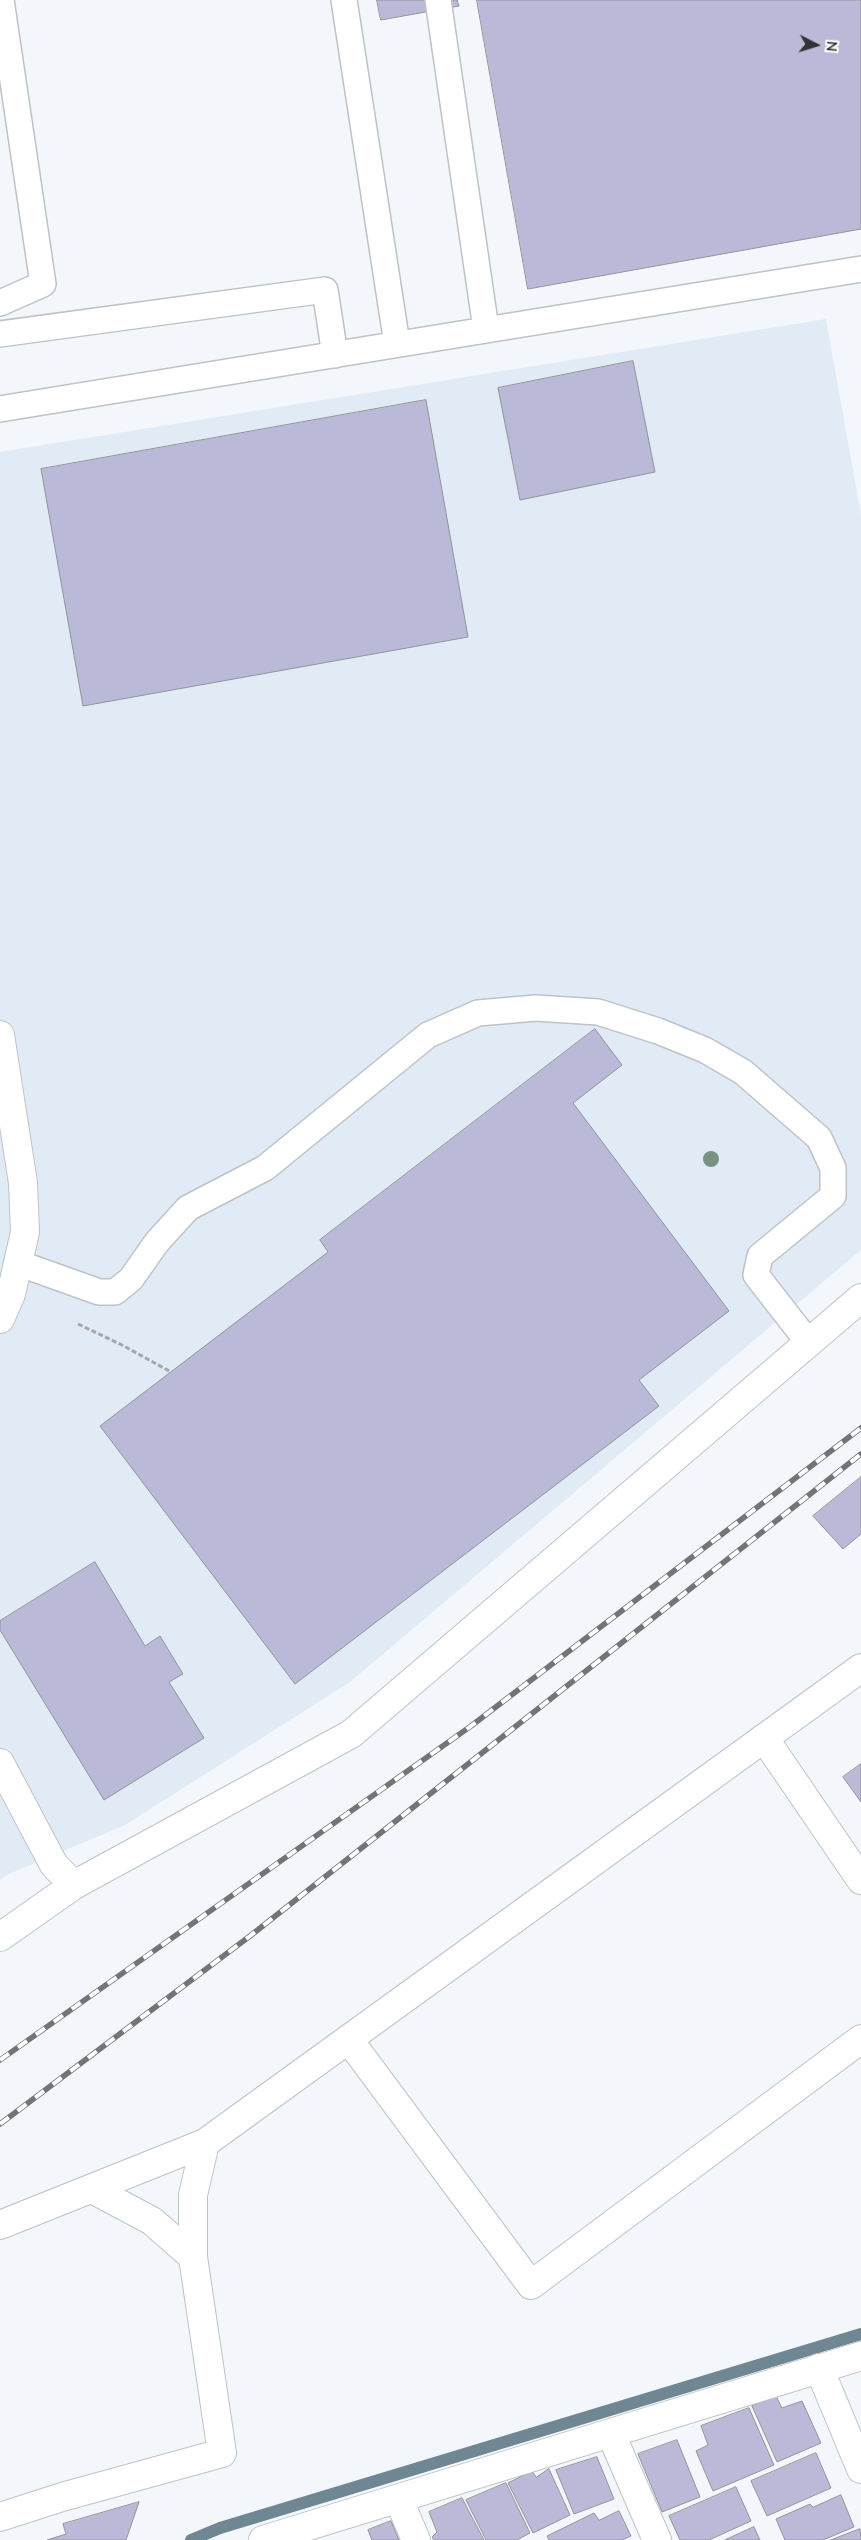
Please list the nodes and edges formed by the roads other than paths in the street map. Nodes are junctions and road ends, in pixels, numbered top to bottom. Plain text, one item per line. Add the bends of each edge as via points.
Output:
1 (1, 0) edge
2 (344, 0) edge
3 (438, 0) edge
4 (861, 269) edge
5 (0, 303) edge
6 (486, 329) junction
7 (0, 334) edge
8 (397, 344) junction
9 (335, 354) junction
10 (0, 409) edge
11 (0, 1035) edge
12 (18, 1263) junction
13 (861, 1298) edge
14 (0, 1319) edge
15 (809, 1343) junction
16 (861, 1668) edge
17 (764, 1738) junction
18 (0, 1763) edge
19 (861, 1880) edge
20 (74, 1885) junction
21 (0, 1937) edge
22 (861, 2039) edge
23 (349, 2040) junction
24 (205, 2143) junction
25 (92, 2189) junction
26 (0, 2225) edge
27 (193, 2257) junction
28 (861, 2356) edge
29 (819, 2368) junction
30 (611, 2434) junction
31 (861, 2469) edge
32 (399, 2500) junction
33 (0, 2517) edge
34 (264, 2540) edge
35 (416, 2540) edge
36 (657, 2540) edge

1 - 5 lane via 43,284
2 - 8 lane
3 - 6 lane
4 - 6 lane
6 - 8 lane
7 - 9 lane via 325,290
8 - 9 lane
9 - 10 lane
11 - 12 street via 23,1183 25,1232
12 - 14 street via 11,1294
12 - 15 lane via 99,1292 115,1292 131,1279 157,1242 188,1208 265,1168 428,1035 478,1013 536,1008 598,1012 705,1050 743,1072 819,1138 833,1168 833,1196 760,1256 756,1275
13 - 15 street
15 - 20 street via 351,1734
16 - 17 street
17 - 19 street
17 - 23 street
18 - 20 street via 54,1865
20 - 21 street
22 - 23 street via 531,2285
23 - 24 street
24 - 25 street
24 - 27 street via 193,2195
25 - 26 street
25 - 27 street via 152,2221
27 - 33 street via 222,2453
28 - 29 street
29 - 30 street
29 - 31 street
30 - 32 street
30 - 36 street
32 - 34 street
32 - 35 street

